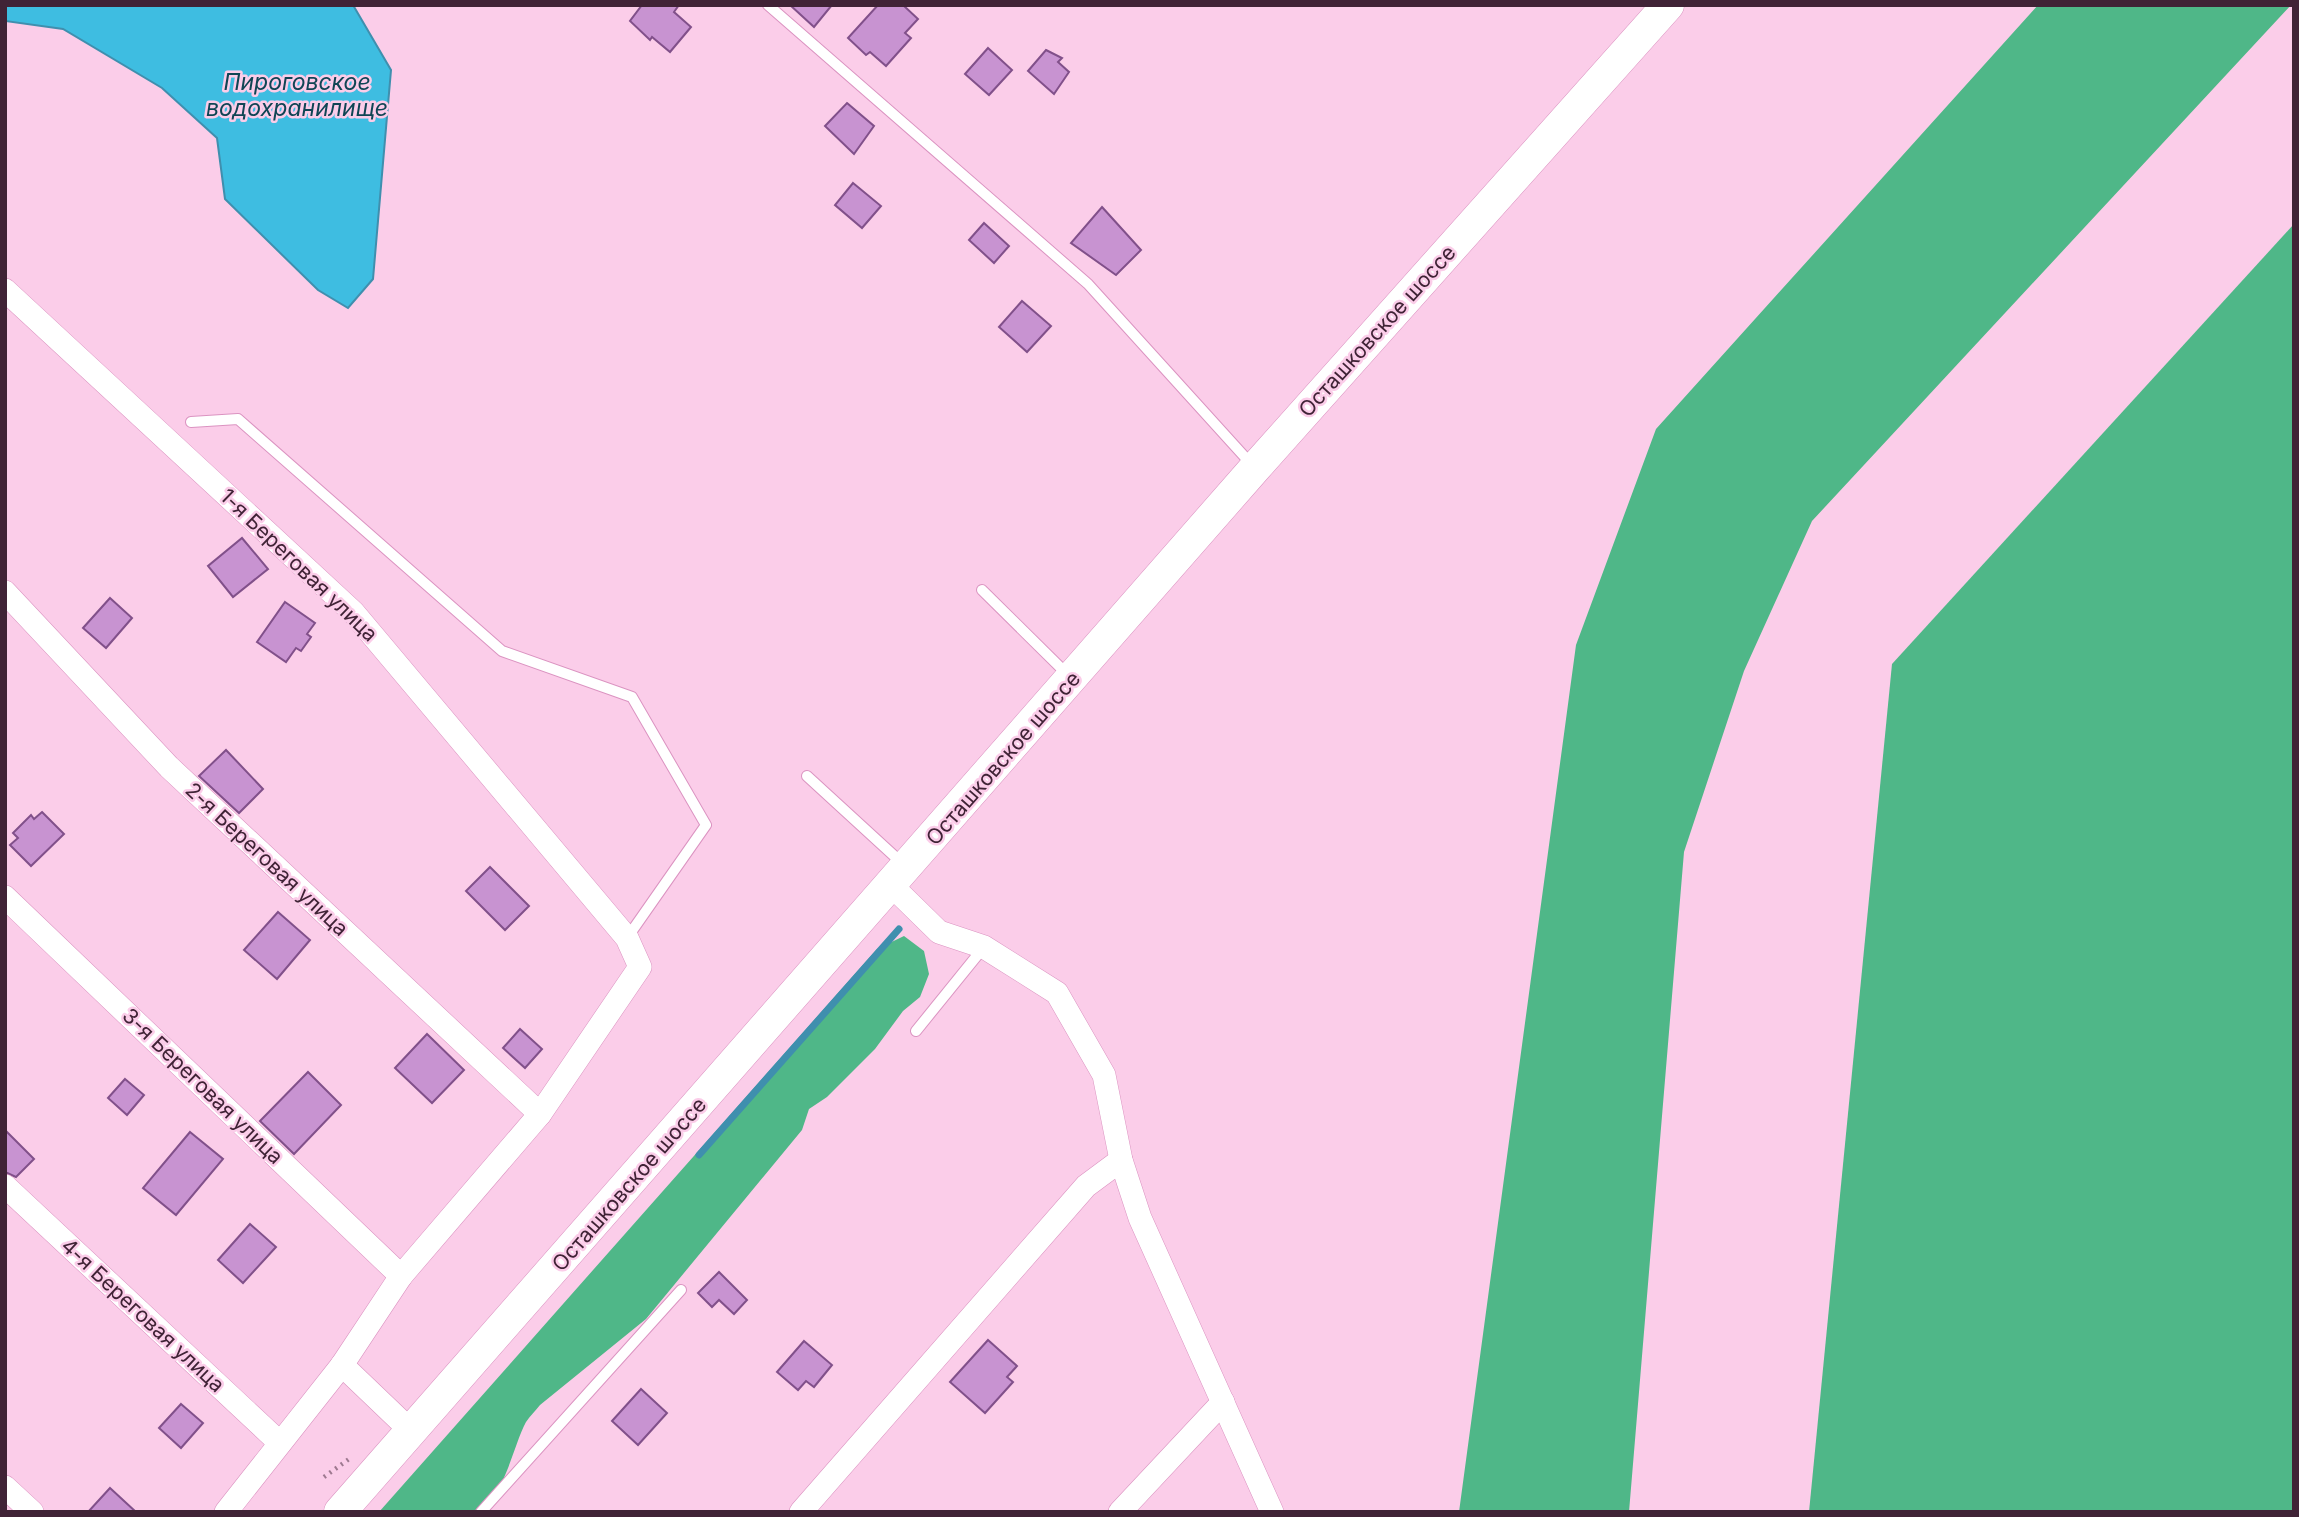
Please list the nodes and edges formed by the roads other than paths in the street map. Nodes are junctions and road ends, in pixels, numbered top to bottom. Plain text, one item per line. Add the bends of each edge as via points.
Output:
1 (768, 5) edge
2 (1668, 5) edge
3 (5, 290) edge
4 (191, 422) dead end
5 (1255, 468) junction
6 (982, 590) dead end
7 (5, 592) edge
8 (1072, 679) junction
9 (807, 776) dead end
10 (900, 877) junction
11 (5, 897) edge
12 (627, 938) junction
13 (984, 947) junction
14 (916, 1031) dead end
15 (540, 1114) junction
16 (1122, 1160) junction
17 (5, 1186) edge
18 (401, 1276) junction
19 (681, 1290) dead end
20 (342, 1365) junction
21 (1223, 1402) junction
22 (411, 1431) junction
23 (280, 1443) junction
24 (5, 1486) edge
25 (33, 1512) edge
26 (226, 1512) edge
27 (340, 1512) edge
28 (481, 1512) edge
29 (802, 1512) edge
30 (1120, 1512) edge
31 (1272, 1512) edge

1 - 5 lane via 1088,284
2 - 5 main road, Осташковское шоссе
3 - 12 street, 1-я Береговая улица via 353,612
4 - 12 lane via 238,419 502,651 632,697 706,825
5 - 8 main road, Осташковское шоссе
6 - 8 lane
7 - 15 street, 2-я Береговая улица via 169,767
8 - 10 main road, Осташковское шоссе
9 - 10 lane
10 - 13 street via 939,932
10 - 22 main road, Осташковское шоссе
11 - 18 street, 3-я Береговая улица
12 - 15 street, 1-я Береговая улица via 640,967
13 - 14 lane
13 - 16 street via 1057,993 1104,1075
15 - 18 street
16 - 21 street via 1140,1218
16 - 29 street via 1086,1186
17 - 23 street, 4-я Береговая улица
18 - 20 street
19 - 28 lane
20 - 22 street
20 - 23 street
21 - 30 street
21 - 31 street
22 - 27 main road, Осташковское шоссе
23 - 26 street
24 - 25 street

